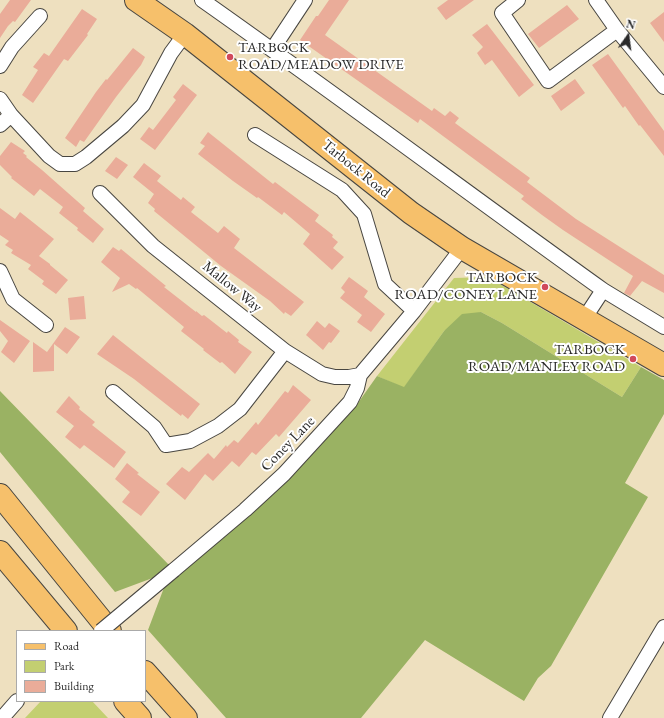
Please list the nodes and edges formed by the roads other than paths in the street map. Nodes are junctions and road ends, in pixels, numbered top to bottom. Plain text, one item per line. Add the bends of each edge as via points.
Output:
1 (202, 0) edge
2 (305, 0) edge
3 (518, 0) edge
4 (596, 0) edge
5 (139, 1) edge
6 (40, 16) dead end
7 (617, 30) junction
8 (185, 34) junction
9 (272, 50) junction
10 (0, 66) edge
11 (664, 87) edge
12 (0, 99) edge
13 (11, 114) junction
14 (0, 125) edge
15 (255, 135) dead end
16 (100, 193) dead end
17 (462, 248) junction
18 (0, 271) edge
19 (603, 290) junction
20 (414, 311) junction
21 (584, 319) junction
22 (46, 325) dead end
23 (664, 327) edge
24 (285, 351) junction
25 (664, 365) edge
26 (360, 375) junction
27 (113, 392) dead end
28 (0, 495) edge
29 (0, 552) edge
30 (664, 627) edge
31 (65, 630) edge
32 (102, 630) edge
33 (109, 630) edge
34 (146, 673) edge
35 (16, 702) edge
36 (126, 702) edge
37 (2, 718) edge
38 (140, 718) edge
39 (186, 718) edge
40 (610, 718) edge

1 - 9 street
2 - 9 street
3 - 7 street via 502,13 548,81
4 - 7 street
5 - 8 main road, Tarbock Road
6 - 10 street via 12,47
7 - 11 street
8 - 13 street via 171,53 143,105 123,126 75,164 60,164 49,156
8 - 17 main road, Tarbock Road via 411,213
9 - 19 street
12 - 13 street
13 - 14 street
15 - 20 street via 342,190 364,214 385,284
16 - 24 street, Mallow Way via 153,246
17 - 20 street, Coney Lane
17 - 21 main road, Tarbock Road
18 - 22 street via 12,300
19 - 21 street
19 - 23 street
20 - 26 street, Coney Lane
21 - 25 main road, Tarbock Road
24 - 26 street, Mallow Way via 322,374 335,377
24 - 27 street via 240,409 218,426 190,441 166,446 154,428
26 - 32 street, Coney Lane, bridge via 350,402 284,474
28 - 33 main road
29 - 31 main road
30 - 40 street
34 - 39 main road
35 - 37 street
36 - 38 main road

